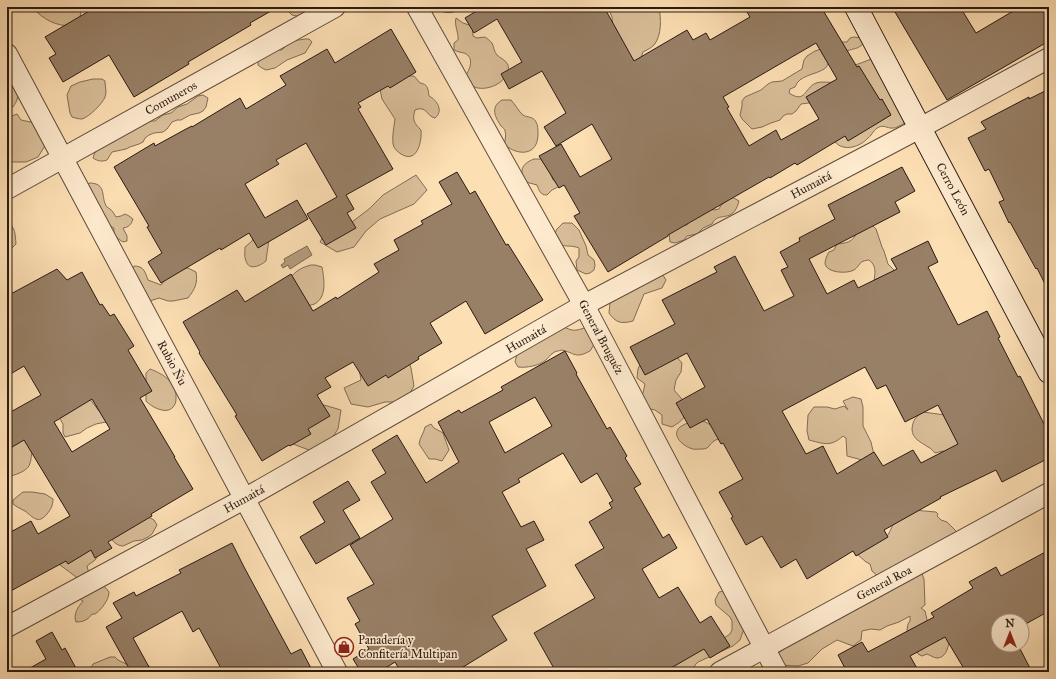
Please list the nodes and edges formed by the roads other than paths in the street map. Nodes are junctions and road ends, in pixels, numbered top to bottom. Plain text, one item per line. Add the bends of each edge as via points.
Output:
1 (335, 7) edge
2 (417, 7) edge
3 (856, 7) edge
4 (7, 54) edge
5 (1049, 58) edge
6 (920, 128) junction
7 (63, 159) junction
8 (7, 189) edge
9 (584, 305) junction
10 (1049, 372) edge
11 (1049, 494) edge
12 (244, 499) junction
13 (7, 627) edge
14 (764, 648) junction
15 (337, 672) edge
16 (720, 672) edge
17 (778, 672) edge

1 - 7 street, Comuneros
2 - 9 street, General Bruguéz
3 - 6 street, Cerro León
4 - 7 street, Rubio Ñu
5 - 6 street, Humaitá
6 - 9 street, Humaitá
6 - 10 street, Cerro León
7 - 8 street, Comuneros
7 - 12 street, Rubio Ñu
9 - 12 street, Humaitá
9 - 14 street, General Bruguéz
11 - 14 street, General Roa
12 - 13 street, Humaitá
12 - 15 street, Rubio Ñu
14 - 16 street, General Roa
14 - 17 street, General Bruguéz

